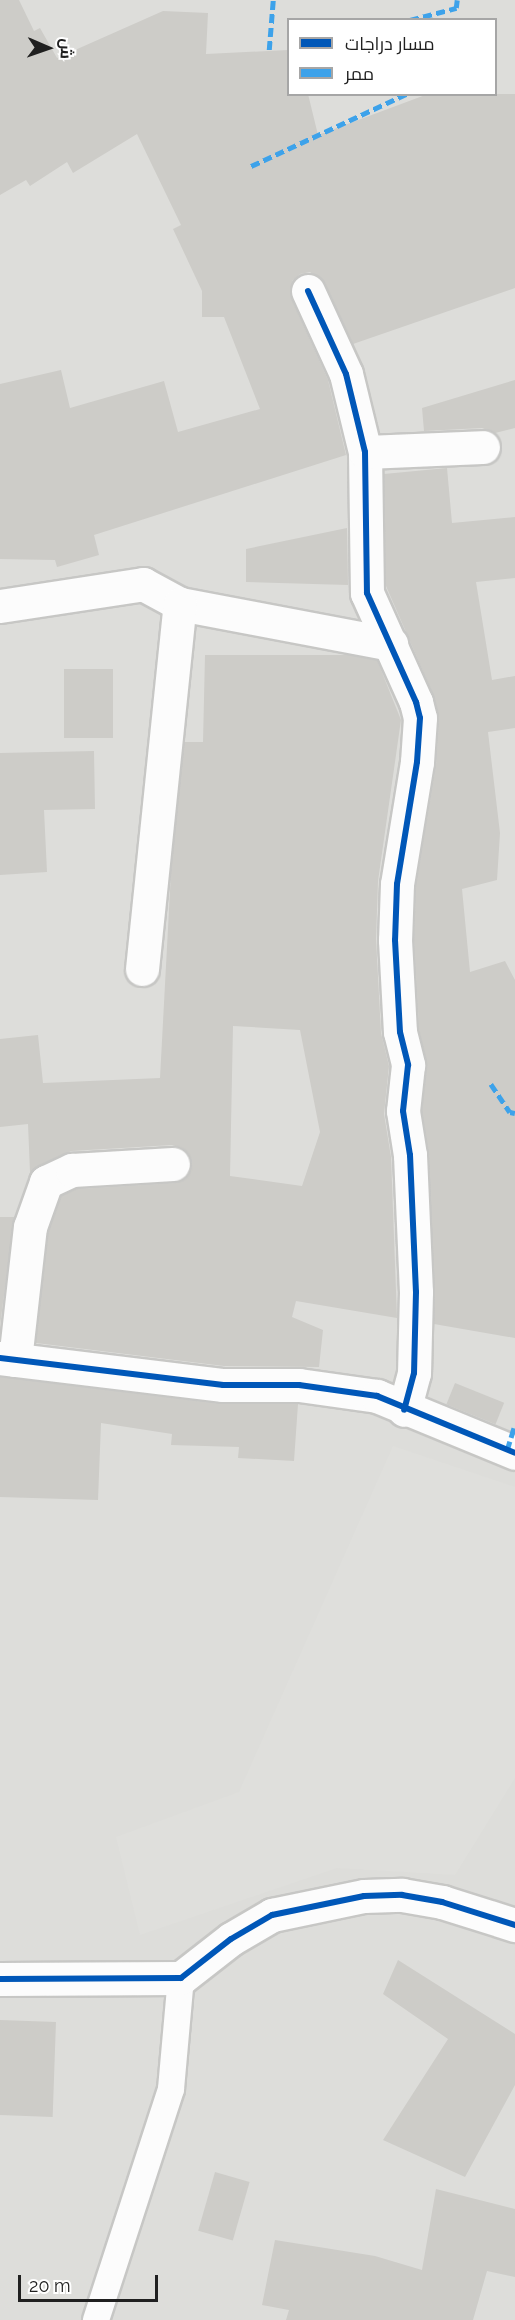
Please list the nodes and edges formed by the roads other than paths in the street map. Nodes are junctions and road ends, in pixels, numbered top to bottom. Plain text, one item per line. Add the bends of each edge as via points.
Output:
1 (308, 291) dead end
2 (483, 447) dead end
3 (365, 452) junction
4 (180, 604) junction
5 (0, 606) edge
6 (390, 644) junction
7 (142, 969) dead end
8 (174, 1164) dead end
9 (7, 1359) edge
10 (404, 1410) junction
11 (515, 1453) edge
12 (515, 1925) edge
13 (181, 1978) junction
14 (0, 1979) edge
15 (96, 2320) edge

1 - 3 street via 346,374
2 - 3 street
3 - 6 street via 367,593
4 - 5 street via 143,584
4 - 6 street
4 - 7 street
6 - 10 street via 416,702 420,735 397,884 395,940 400,1032 408,1065 403,1111 410,1155 416,1292 414,1374
8 - 9 street via 72,1170 46,1182 30,1227
9 - 10 street via 223,1385 341,1389 377,1396
10 - 11 street
12 - 13 street via 442,1902 402,1895 364,1896 272,1915 231,1939
13 - 14 street
13 - 15 lane via 171,2089

